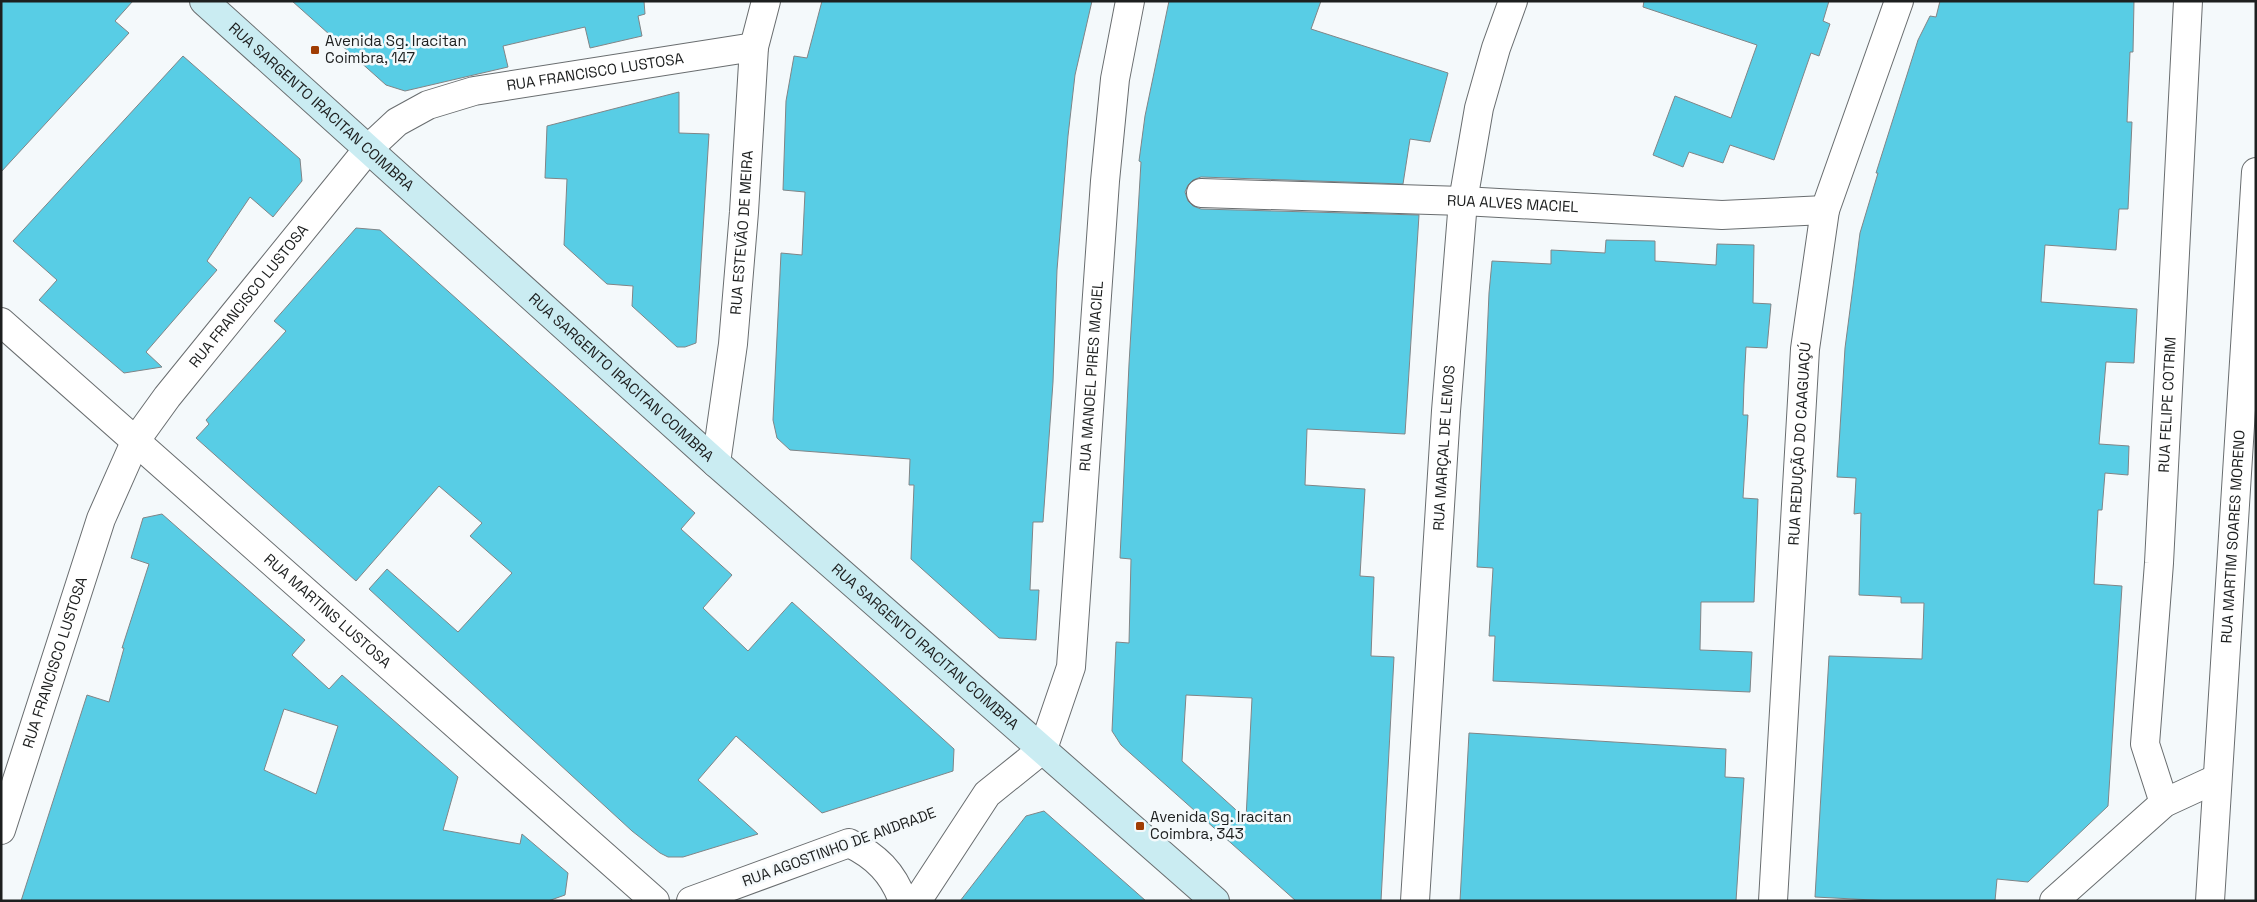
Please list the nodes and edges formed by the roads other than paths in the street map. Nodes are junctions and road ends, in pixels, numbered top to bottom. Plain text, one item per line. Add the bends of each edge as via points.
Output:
1 (204, 1) edge
2 (766, 1) edge
3 (1130, 1) edge
4 (1513, 1) edge
5 (1899, 1) edge
6 (2188, 1) edge
7 (754, 47) junction
8 (368, 149) junction
9 (2256, 172) edge
10 (1201, 193) dead end
11 (1463, 201) junction
12 (1825, 210) junction
13 (1, 322) edge
14 (136, 440) junction
15 (716, 462) junction
16 (1043, 749) junction
17 (2216, 779) junction
18 (2164, 804) junction
19 (1, 830) edge
20 (655, 901) edge
21 (691, 901) edge
22 (903, 901) edge
23 (917, 901) edge
24 (1215, 901) edge
25 (1415, 901) edge
26 (1773, 901) edge
27 (2054, 901) edge
28 (2210, 901) edge

1 - 8 street, RUA SARGENTO IRACITAN COIMBRA
2 - 7 street, RUA ESTEVÃO DE MEIRA
3 - 16 street, RUA MANOEL PIRES MACIEL via 1115,79 1104,181 1071,668
4 - 11 street, RUA MARÇAL DE LEMOS via 1479,108
5 - 12 street, RUA REDUÇÃO DO CAAGUAÇÚ
6 - 18 street, RUA FELIPE COTRIM via 2159,554 2145,744
7 - 8 street, RUA FRANCISCO LUSTOSA via 474,91 428,105 397,122
7 - 15 street, RUA ESTEVÃO DE MEIRA via 733,344
8 - 14 street, RUA FRANCISCO LUSTOSA via 167,397
8 - 15 street, RUA SARGENTO IRACITAN COIMBRA
9 - 17 street, RUA MARTIM SOARES MORENO
10 - 11 street, RUA ALVES MACIEL
11 - 12 street, RUA ALVES MACIEL via 1722,215
11 - 25 street, RUA MARÇAL DE LEMOS via 1446,411
12 - 26 street, RUA REDUÇÃO DO CAAGUAÇÚ via 1805,349
13 - 14 street, RUA MARTINS LUSTOSA
14 - 19 street, RUA FRANCISCO LUSTOSA via 101,519
14 - 20 street, RUA MARTINS LUSTOSA
15 - 16 street, RUA SARGENTO IRACITAN COIMBRA
16 - 23 street via 987,794
16 - 24 street, RUA SARGENTO IRACITAN COIMBRA
17 - 18 street
17 - 28 street, RUA MARTIM SOARES MORENO
18 - 27 street
21 - 22 street, RUA AGOSTINHO DE ANDRADE via 849,843 882,864 897,884

